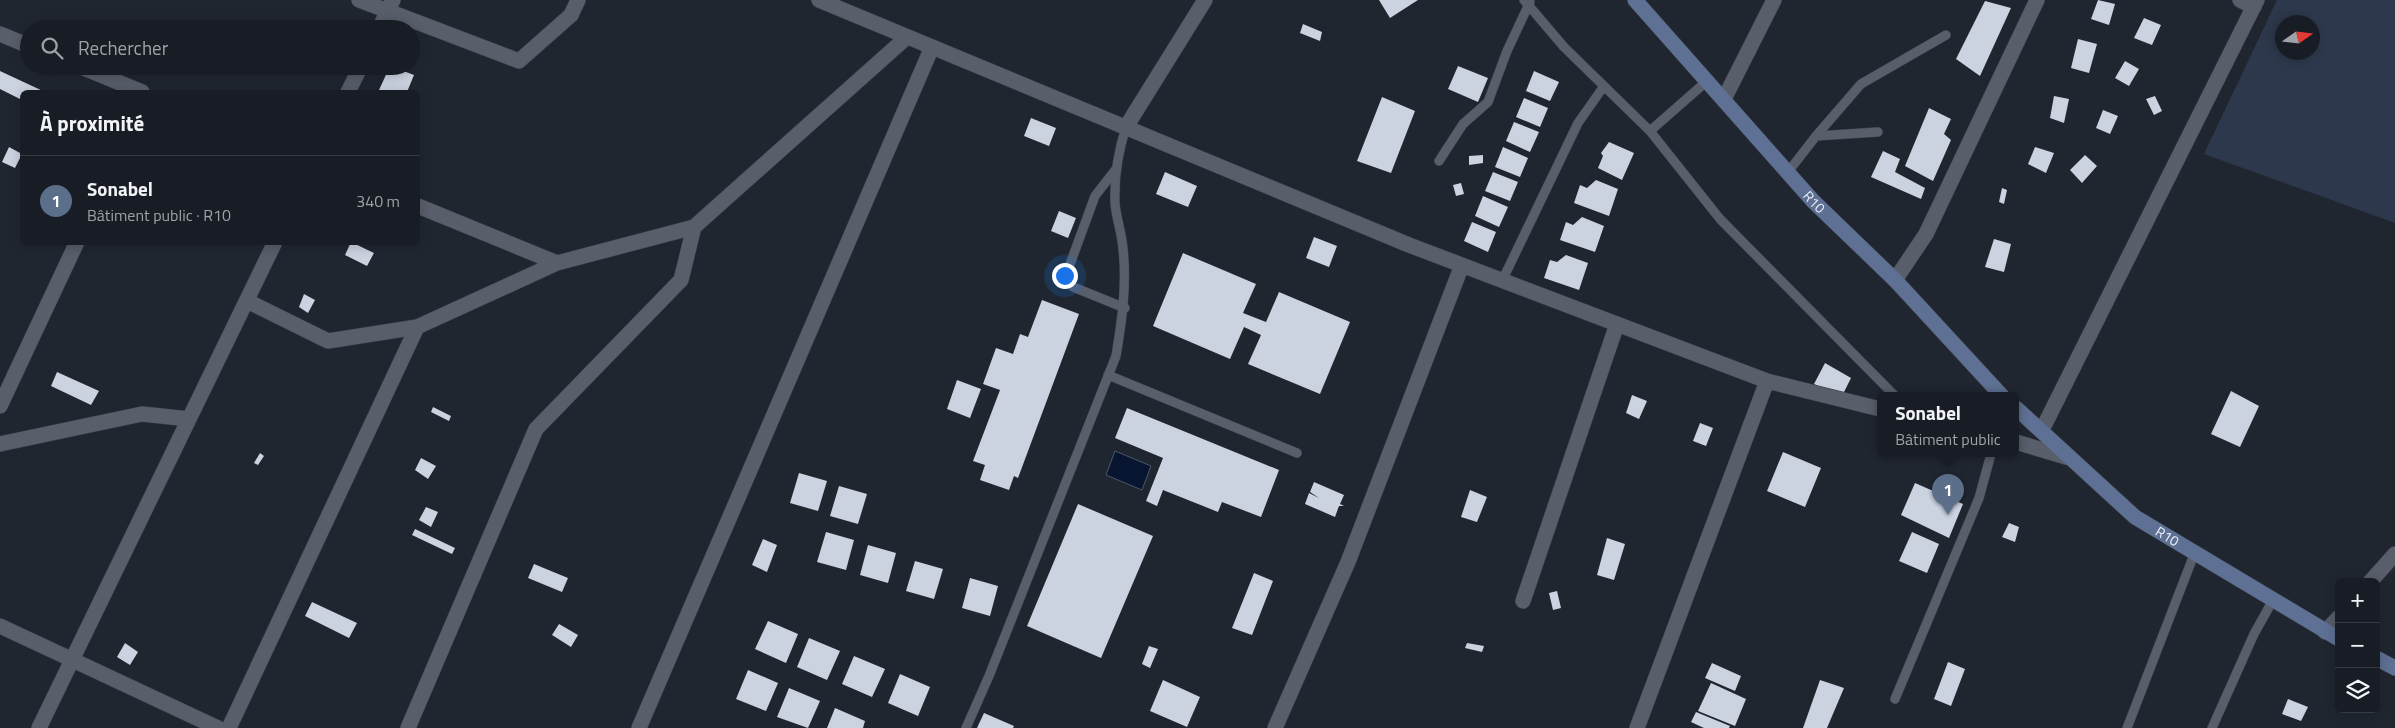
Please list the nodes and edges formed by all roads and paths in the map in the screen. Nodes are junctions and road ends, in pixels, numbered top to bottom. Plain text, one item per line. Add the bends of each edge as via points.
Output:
1 (359, 0) edge
2 (578, 0) edge
3 (820, 0) edge
4 (1205, 0) edge
5 (1635, 0) edge
6 (1774, 0) edge
7 (2036, 0) edge
8 (1528, 2) edge
9 (2250, 2) edge
10 (390, 6) edge
11 (383, 20) edge
12 (0, 34) edge
13 (1946, 35) dead end
14 (907, 36) junction
15 (20, 42) edge
16 (932, 47) junction
17 (101, 75) edge
18 (356, 75) edge
19 (1707, 81) junction
20 (1604, 86) junction
21 (137, 90) edge
22 (349, 90) edge
23 (1724, 99) junction
24 (1126, 127) junction
25 (1650, 131) junction
26 (1878, 132) dead end
27 (1816, 136) junction
28 (1439, 161) dead end
29 (1116, 169) junction
30 (1788, 172) junction
31 (420, 207) edge
32 (694, 227) junction
33 (76, 245) edge
34 (274, 245) edge
35 (557, 263) junction
36 (1462, 265) junction
37 (1502, 280) junction
38 (1895, 280) junction
39 (247, 301) junction
40 (1125, 308) junction
41 (1617, 324) junction
42 (417, 327) junction
43 (1108, 375) junction
44 (1766, 380) junction
45 (1891, 392) edge
46 (1998, 392) edge
47 (0, 406) edge
48 (1877, 408) edge
49 (2019, 411) edge
50 (189, 419) junction
51 (2042, 430) junction
52 (2019, 443) edge
53 (0, 444) edge
54 (1296, 453) dead end
55 (1990, 457) edge
56 (2066, 457) junction
57 (2195, 552) junction
58 (2395, 554) edge
59 (2374, 578) edge
60 (2273, 600) junction
61 (1523, 601) dead end
62 (2335, 621) edge
63 (0, 626) edge
64 (2325, 632) junction
65 (2335, 637) edge
66 (2380, 660) edge
67 (72, 661) junction
68 (2395, 668) edge
69 (1895, 699) dead end
70 (39, 728) edge
71 (218, 728) edge
72 (229, 728) edge
73 (408, 728) edge
74 (639, 728) edge
75 (966, 728) edge
76 (1275, 728) edge
77 (1637, 728) edge
78 (2127, 728) edge
79 (2212, 728) edge

1 - 10 street
2 - 10 street via 571,15 519,62
3 - 14 street
4 - 24 street
5 - 19 main road, R10
6 - 23 street
7 - 38 street via 1926,234
8 - 20 lane via 1564,47
8 - 28 lane via 1488,102 1463,124
9 - 51 street
10 - 11 street
12 - 15 street
13 - 27 lane via 1861,84
14 - 16 street
14 - 32 street
16 - 24 street
16 - 74 street
17 - 21 street
18 - 22 street
19 - 23 main road, R10
19 - 25 lane
20 - 25 lane
20 - 37 lane via 1578,123
23 - 30 main road, R10
24 - 29 lane via 1117,152
24 - 36 street
25 - 45 lane via 1720,219
26 - 27 lane
27 - 30 lane
29 - 40 lane via 1115,204 1124,249
29 - 40 lane via 1095,196 1069,267 1069,280 1073,288
30 - 38 main road, R10 via 1813,201
31 - 35 street
32 - 35 street
32 - 73 street via 681,280 536,429
33 - 47 street
34 - 39 street
35 - 42 street
36 - 37 street
36 - 76 street via 1348,562
37 - 41 street
38 - 46 main road, R10
39 - 42 street via 328,341
39 - 50 street
40 - 43 lane via 1116,356
41 - 44 street
41 - 61 street
42 - 72 street
43 - 54 lane
43 - 75 lane
44 - 48 street
44 - 77 street
49 - 51 main road, R10
50 - 53 street via 142,414
50 - 67 street
51 - 56 main road, R10
52 - 56 street
55 - 69 lane via 1979,498
56 - 57 main road, R10 via 2135,517
57 - 60 main road, R10
57 - 78 lane
58 - 59 street
60 - 64 main road, R10
60 - 79 lane via 2254,634
62 - 64 street
63 - 67 street
64 - 65 main road, R10
66 - 68 main road
67 - 70 street
67 - 71 street

